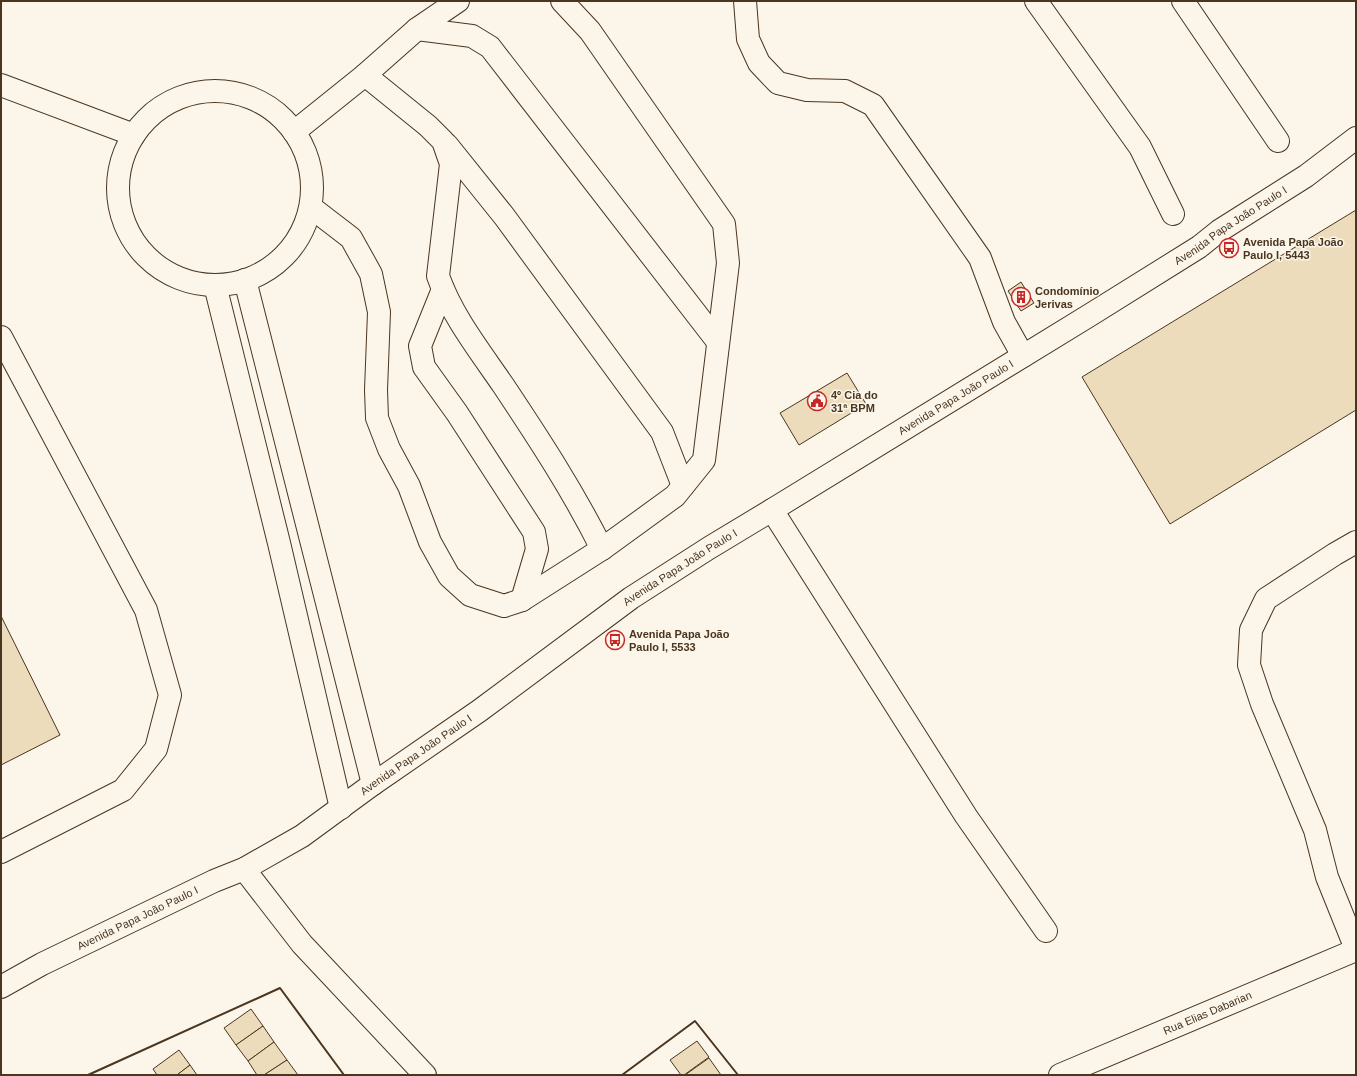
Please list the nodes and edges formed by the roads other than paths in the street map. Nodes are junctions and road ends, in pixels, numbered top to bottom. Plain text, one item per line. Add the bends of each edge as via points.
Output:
1 (458, 1) edge
2 (562, 1) edge
3 (745, 1) edge
4 (1036, 1) edge
5 (1183, 1) edge
6 (417, 29) junction
7 (365, 75) junction
8 (1, 85) edge
9 (294, 132) junction
10 (134, 135) junction
11 (1356, 138) edge
12 (443, 141) junction
13 (1278, 141) dead end
14 (312, 208) junction
15 (1173, 214) dead end
16 (245, 280) junction
17 (215, 285) junction
18 (443, 289) junction
19 (1, 337) edge
20 (718, 342) junction
21 (1023, 356) junction
22 (683, 486) junction
23 (772, 510) junction
24 (1356, 542) edge
25 (602, 549) junction
26 (522, 600) junction
27 (373, 784) junction
28 (341, 808) junction
29 (1, 852) edge
30 (244, 869) junction
31 (1046, 931) dead end
32 (1356, 950) edge
33 (1, 987) edge
34 (425, 1075) edge
35 (1060, 1075) edge

1 - 6 main road
2 - 20 main road via 590,32 724,224 728,263
3 - 21 main road via 748,39 759,63 778,83 807,90 845,91 873,106 980,258 1004,322
4 - 15 main road via 1140,147
5 - 13 main road
6 - 7 main road
6 - 20 main road via 472,36 490,47
7 - 9 main road
7 - 12 main road
8 - 10 main road
9 - 10 main road via 274,110 246,95 215,91 183,96 155,111
9 - 14 main road via 310,161
10 - 17 main road via 122,161 118,190 122,218 135,243 154,265 179,279 207,286
11 - 21 main road, Avenida Papa João Paulo I via 1306,176 1219,231 1199,247
12 - 18 main road via 450,164 438,276
12 - 22 main road via 504,216 662,432
14 - 16 main road via 290,251 265,272
14 - 26 main road via 351,238 371,274 379,312 377,418 389,449 409,486 430,542 449,576 470,596 504,606
16 - 17 main road via 236,284
16 - 27 main road
17 - 28 main road
18 - 25 main road via 456,315 552,459
18 - 26 main road via 420,346 424,367 534,532 537,549
19 - 29 main road via 146,610 170,695 156,749 124,790
20 - 22 main road via 704,460
21 - 23 main road, Avenida Papa João Paulo I
22 - 25 main road via 675,496
23 - 27 main road, Avenida Papa João Paulo I via 631,598 479,711
23 - 31 main road via 966,816
24 - 32 main road via 1266,599 1251,630 1250,665 1262,704 1315,830 1327,877
25 - 26 main road
27 - 28 main road, Avenida Papa João Paulo I
28 - 30 main road, Avenida Papa João Paulo I via 302,836
30 - 33 main road, Avenida Papa João Paulo I via 49,961
30 - 34 main road via 302,944
32 - 35 main road, Rua Elias Dabarian

